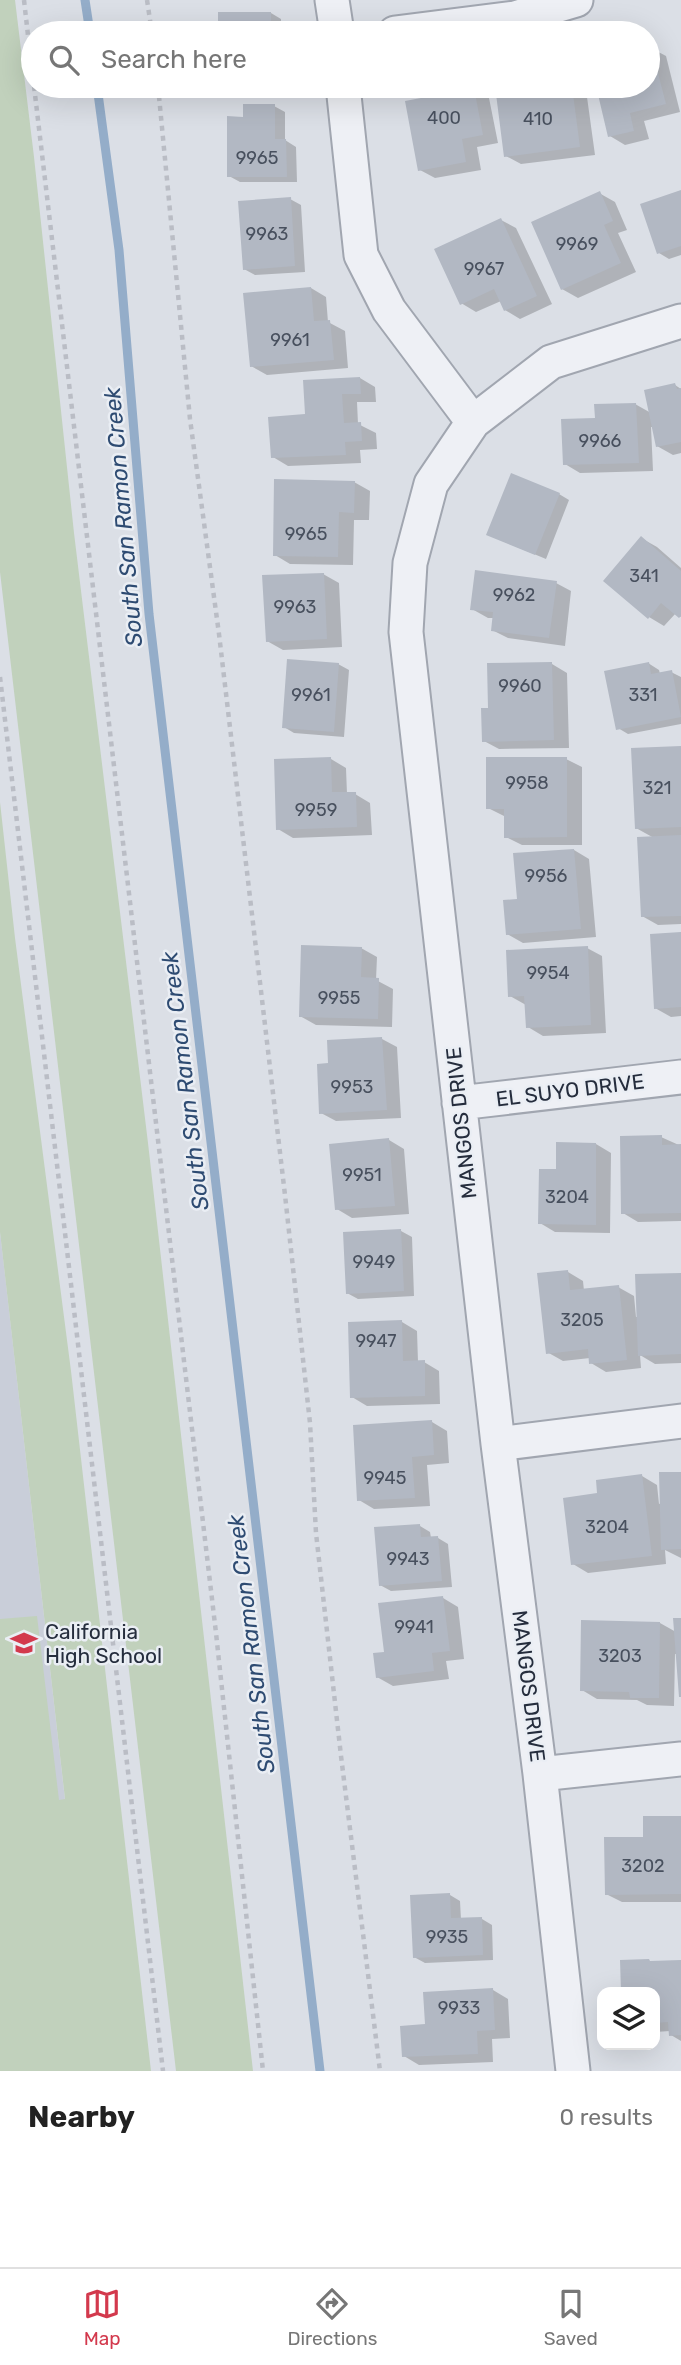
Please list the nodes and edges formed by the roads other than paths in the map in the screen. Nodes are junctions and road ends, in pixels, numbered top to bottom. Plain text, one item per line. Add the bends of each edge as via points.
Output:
1 (332, 0) edge
2 (576, 0) edge
3 (335, 21) edge
4 (491, 21) edge
5 (343, 98) edge
6 (681, 321) edge
7 (473, 422) junction
8 (681, 1077) edge
9 (459, 1102) junction
10 (681, 1421) edge
11 (498, 1444) junction
12 (681, 1759) edge
13 (540, 1774) junction
14 (573, 2071) edge

1 - 3 street
2 - 4 street
5 - 7 street via 360,254 389,310
6 - 7 street, MANGOS DRIVE via 551,362
7 - 9 street, MANGOS DRIVE via 431,484 410,564 406,632
8 - 9 street, EL SUYO DRIVE
9 - 11 street, MANGOS DRIVE
10 - 11 street
11 - 13 street, MANGOS DRIVE
12 - 13 street
13 - 14 street, MANGOS DRIVE

